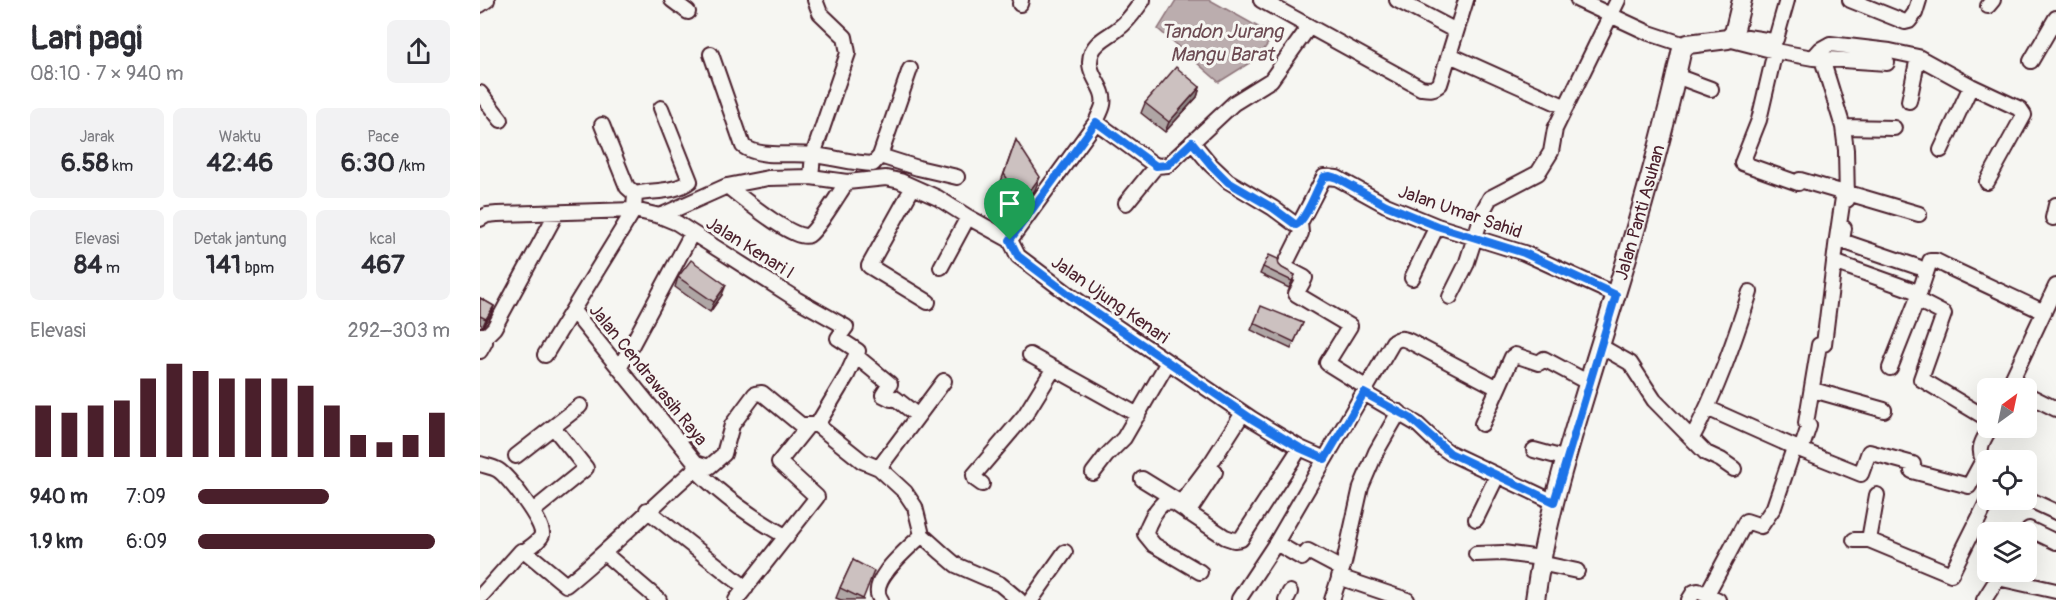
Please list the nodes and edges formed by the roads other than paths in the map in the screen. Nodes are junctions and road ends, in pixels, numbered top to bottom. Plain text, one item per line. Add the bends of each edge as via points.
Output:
1 (488, 0) edge
2 (672, 0) edge
3 (814, 0) edge
4 (1143, 0) edge
5 (1261, 0) edge
6 (1396, 0) edge
7 (1466, 0) edge
8 (1578, 0) edge
9 (1618, 0) edge
10 (1742, 0) edge
11 (1787, 0) edge
12 (1919, 0) edge
13 (1856, 1) edge
14 (480, 5) edge
15 (688, 12) dead end
16 (1612, 15) junction
17 (2056, 18) edge
18 (1309, 27) junction
19 (1456, 31) junction
20 (1731, 36) junction
21 (1685, 45) junction
22 (1775, 51) junction
23 (711, 54) dead end
24 (1450, 55) junction
25 (1918, 57) junction
26 (1817, 59) junction
27 (2031, 61) dead end
28 (1887, 63) dead end
29 (910, 69) dead end
30 (1676, 76) junction
31 (1971, 86) junction
32 (1711, 89) dead end
33 (480, 93) edge
34 (1909, 101) dead end
35 (1566, 107) junction
36 (661, 108) dead end
37 (501, 120) dead end
38 (1096, 122) junction
39 (602, 125) dead end
40 (1843, 127) junction
41 (1894, 128) dead end
42 (1192, 142) junction
43 (1941, 150) dead end
44 (813, 155) junction
45 (1156, 166) junction
46 (876, 168) junction
47 (811, 177) junction
48 (957, 177) dead end
49 (847, 182) junction
50 (1987, 182) dead end
51 (727, 186) junction
52 (913, 187) junction
53 (1847, 191) junction
54 (634, 202) junction
55 (1126, 202) dead end
56 (482, 213) edge
57 (556, 214) junction
58 (1919, 214) dead end
59 (660, 216) junction
60 (968, 217) junction
61 (1300, 223) junction
62 (1437, 226) junction
63 (692, 233) junction
64 (1476, 237) junction
65 (1010, 240) junction
66 (1834, 262) junction
67 (940, 267) dead end
68 (1918, 267) dead end
69 (1412, 278) dead end
70 (2056, 286) edge
71 (1750, 292) dead end
72 (1616, 295) junction
73 (1917, 296) junction
74 (1450, 297) dead end
75 (928, 302) dead end
76 (573, 311) junction
77 (2044, 312) junction
78 (480, 335) edge
79 (1600, 346) junction
80 (480, 351) edge
81 (545, 355) dead end
82 (1030, 355) dead end
83 (855, 356) junction
84 (1168, 362) junction
85 (620, 367) junction
86 (1054, 368) junction
87 (1890, 368) dead end
88 (2016, 378) edge
89 (944, 381) dead end
90 (1589, 383) junction
91 (1498, 388) junction
92 (1813, 390) junction
93 (1366, 391) junction
94 (2037, 400) edge
95 (580, 406) dead end
96 (1707, 408) junction
97 (2056, 409) edge
98 (1884, 410) dead end
99 (1399, 412) junction
100 (1977, 412) edge
101 (1138, 415) junction
102 (918, 416) junction
103 (1247, 416) junction
104 (1482, 424) dead end
105 (812, 426) junction
106 (554, 429) junction
107 (1692, 438) junction
108 (1300, 448) junction
109 (1797, 449) junction
110 (1534, 450) dead end
111 (516, 456) dead end
112 (1325, 459) junction
113 (1567, 459) junction
114 (480, 464) edge
115 (695, 466) junction
116 (879, 468) junction
117 (1734, 469) dead end
118 (1093, 473) dead end
119 (1497, 476) junction
120 (1142, 479) dead end
121 (1977, 481) edge
122 (982, 484) dead end
123 (1877, 495) dead end
124 (1554, 502) junction
125 (2037, 503) edge
126 (647, 510) junction
127 (1983, 510) edge
128 (533, 511) junction
129 (2056, 512) edge
130 (1188, 513) junction
131 (1476, 519) dead end
132 (2037, 533) edge
133 (922, 535) junction
134 (787, 537) junction
135 (1854, 540) dead end
136 (1869, 540) junction
137 (2056, 542) edge
138 (1276, 543) junction
139 (525, 551) junction
140 (1065, 552) dead end
141 (604, 553) junction
142 (1476, 554) dead end
143 (1541, 560) junction
144 (1577, 571) dead end
145 (1200, 572) dead end
146 (1341, 573) junction
147 (746, 588) junction
148 (483, 589) edge
149 (2056, 591) edge
150 (1712, 597) edge
151 (659, 600) edge
152 (736, 600) edge
153 (881, 600) edge
154 (1019, 600) edge
155 (1030, 600) edge
156 (1239, 600) edge
157 (1332, 600) edge
158 (1407, 600) edge
159 (1535, 600) edge
160 (1689, 600) edge
161 (1984, 600) edge

1 - 14 street
2 - 15 street
3 - 44 street via 820,13 845,37 848,53
4 - 38 street via 1091,54 1093,78 1103,97
5 - 18 street
6 - 19 street
7 - 19 street
8 - 16 street
9 - 16 street
10 - 20 street
11 - 20 street via 1773,40
12 - 13 street via 1915,14 1905,22
16 - 21 street
16 - 35 street
17 - 27 street
18 - 24 street via 1421,88 1436,88 1440,84
18 - 42 street via 1271,80 1234,103
19 - 24 street
20 - 21 street
20 - 22 street
21 - 30 street, Jalan Panti Asuhan
22 - 26 street
22 - 53 street via 1760,120 1742,163 1798,183 1800,180
23 - 44 street via 743,146 758,152
24 - 35 street
25 - 26 street via 1830,44 1821,49
25 - 31 street
25 - 34 street
26 - 28 street
26 - 40 street
29 - 46 street
30 - 32 street
30 - 72 street, Jalan Panti Asuhan
31 - 43 street
31 - 50 street via 2020,109 2024,115
33 - 37 street
35 - 64 street via 1553,135 1552,148 1538,173 1490,198
36 - 54 street via 690,181 666,190 650,190
38 - 45 street
38 - 65 street
39 - 54 street
40 - 41 street
40 - 53 street
42 - 45 street via 1168,165
42 - 61 street via 1228,182 1296,225
44 - 46 street
44 - 47 street
45 - 55 street
46 - 48 street via 918,168
46 - 49 street
46 - 52 street
47 - 49 street
47 - 51 street via 768,178
49 - 51 street via 815,228 802,237
51 - 59 street
52 - 60 street
52 - 75 street via 869,266
53 - 58 street
53 - 66 street
53 - 68 street via 1842,240
54 - 57 street
54 - 59 street, Jalan Kenari I
54 - 76 street, Jalan Cendrawasih Raya
56 - 57 street
57 - 78 street via 494,328
59 - 63 street, Jalan Kenari I
60 - 65 street
60 - 67 street
61 - 62 street, Jalan Umar Sahid via 1327,176
61 - 93 street via 1301,233 1284,267 1305,278 1296,294 1350,326 1327,363
62 - 64 street, Jalan Umar Sahid
62 - 69 street
63 - 83 street, Jalan Kenari I via 846,327 838,338 858,351
63 - 85 street
64 - 72 street, Jalan Umar Sahid via 1524,253
64 - 74 street
65 - 84 street, Jalan Ujung Kenari via 1018,256
66 - 73 street
66 - 92 street via 1824,344 1819,345
70 - 77 street
71 - 96 street
72 - 79 street, Jalan Panti Asuhan
73 - 77 street via 1930,261 1936,261
73 - 87 street
73 - 100 street via 1944,314 1921,379
76 - 81 street, Jalan Cendrawasih Raya
76 - 85 street, Jalan Cendrawasih Raya
77 - 88 street
78 - 80 street via 485,342
79 - 90 street, Jalan Panti Asuhan
79 - 107 street via 1630,363 1654,400
82 - 86 street
83 - 102 street via 890,384 883,395 895,398
83 - 105 street via 847,375
84 - 101 street
84 - 103 street, Jalan Ujung Kenari
85 - 115 street, Jalan Cendrawasih Raya
86 - 101 street
86 - 122 street via 1025,415 975,474
89 - 102 street
90 - 91 street via 1544,359 1539,363 1515,355
90 - 113 street, Jalan Panti Asuhan
91 - 93 street via 1402,338 1393,342
91 - 104 street
92 - 98 street
92 - 109 street via 1806,423 1809,426
93 - 99 street
93 - 112 street
94 - 97 street
95 - 106 street
96 - 107 street
96 - 109 street
99 - 119 street via 1450,453
99 - 146 street via 1361,487
101 - 118 street via 1124,438
102 - 116 street
103 - 108 street, Jalan Ujung Kenari
103 - 120 street via 1181,503
103 - 130 street
105 - 115 street via 801,425 765,395 755,394 732,425 724,454 709,468
105 - 116 street via 862,461
105 - 134 street via 779,462 817,497
106 - 111 street
106 - 128 street via 586,468
107 - 117 street via 1706,453
108 - 112 street, Jalan Ujung Kenari
108 - 130 street via 1241,539 1225,537
109 - 121 street via 1861,474 1869,452 1913,464 1912,471 1969,486
109 - 150 street via 1774,507 1761,526 1746,521
110 - 113 street
112 - 138 street
113 - 124 street, Jalan Panti Asuhan
114 - 128 street via 500,472
115 - 126 street, Jalan Cendrawasih Raya
115 - 134 street via 718,492
116 - 133 street via 915,507
119 - 124 street
119 - 131 street
123 - 136 street
124 - 143 street, Jalan Panti Asuhan
125 - 129 street
126 - 141 street, Jalan Cendrawasih Raya
126 - 147 street
127 - 136 street via 1951,574
128 - 139 street via 542,534
130 - 145 street via 1174,503 1164,502 1148,523 1145,534 1154,545
132 - 137 street
133 - 153 street via 880,579 876,589
133 - 154 street via 956,565 1000,584
134 - 147 street
135 - 136 street
138 - 146 street via 1302,558 1308,551
138 - 156 street
139 - 141 street, Jalan Cendrawasih Raya via 566,585
139 - 148 street
140 - 155 street
141 - 151 street
142 - 143 street via 1503,553
143 - 144 street
143 - 159 street, Jalan Panti Asuhan
146 - 157 street
146 - 158 street
147 - 152 street
149 - 161 street via 1998,578
150 - 160 street via 1698,591

